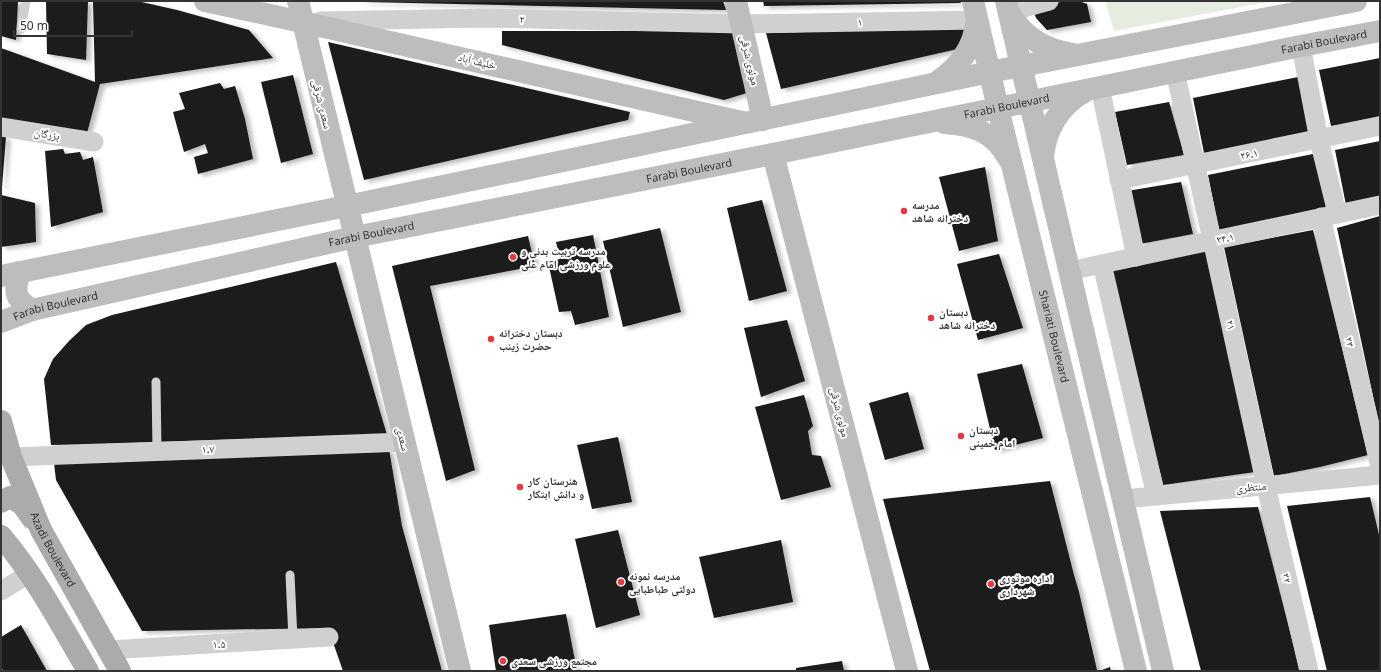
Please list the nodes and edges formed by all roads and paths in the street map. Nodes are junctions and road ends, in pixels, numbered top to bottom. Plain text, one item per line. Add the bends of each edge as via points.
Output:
1 (26, 1) edge
2 (204, 1) edge
3 (736, 1) edge
4 (1049, 1) edge
5 (1356, 1) edge
6 (1008, 6) edge
7 (975, 10) edge
8 (300, 11) edge
9 (742, 24) junction
10 (21, 29) dead end
11 (1380, 31) edge
12 (1301, 46) junction
13 (309, 48) junction
14 (1078, 56) junction
15 (1022, 66) junction
16 (1176, 71) junction
17 (990, 72) junction
18 (934, 84) junction
19 (1094, 88) junction
20 (1029, 101) junction
21 (998, 108) junction
22 (932, 121) junction
23 (756, 122) junction
24 (1380, 126) edge
25 (1, 127) edge
26 (1319, 140) junction
27 (94, 142) dead end
28 (773, 154) junction
29 (1043, 159) junction
30 (1197, 164) junction
31 (1013, 168) junction
32 (1119, 180) junction
33 (1380, 205) edge
34 (347, 206) junction
35 (1329, 215) junction
36 (355, 237) junction
37 (1213, 240) junction
38 (1136, 257) junction
39 (1102, 264) junction
40 (1069, 271) junction
41 (10, 274) edge
42 (32, 310) junction
43 (1, 322) edge
44 (156, 382) dead end
45 (1, 421) edge
46 (404, 442) junction
47 (158, 451) junction
48 (11, 457) junction
49 (1380, 467) edge
50 (1380, 475) edge
51 (1266, 486) junction
52 (1156, 496) junction
53 (1123, 499) junction
54 (1, 502) edge
55 (1, 524) edge
56 (41, 530) junction
57 (8, 544) edge
58 (30, 573) junction
59 (290, 575) dead end
60 (1, 591) edge
61 (329, 637) dead end
62 (293, 639) junction
63 (108, 650) junction
64 (88, 671) edge
65 (120, 671) edge
66 (460, 671) edge
67 (907, 671) edge
68 (1136, 671) edge
69 (1163, 671) edge
70 (1309, 671) edge

1 - 10 lane
2 - 8 main road, خلیف آباد
2 - 13 main road via 215,11 286,32
3 - 9 main road, مولوی شرقی
4 - 6 street
5 - 14 main road
6 - 14 main road via 1021,29 1042,45
6 - 15 main road
7 - 9 street, ۱
7 - 17 main road, Shariati Boulevard
7 - 18 main road via 972,45 956,67
8 - 9 street, ۲
8 - 13 main road, سعدی شرقی
8 - 23 main road, خلیف آباد
9 - 23 main road, مولوی شرقی
11 - 12 main road, Farabi Boulevard
12 - 16 main road, Farabi Boulevard
12 - 26 street, ۲۳
13 - 34 main road, سعدی شرقی
14 - 15 main road
15 - 17 main road
15 - 20 main road
16 - 19 main road, Farabi Boulevard
16 - 30 street, ۲۱
17 - 18 main road
17 - 21 main road, Shariati Boulevard
18 - 23 main road
19 - 20 main road, Farabi Boulevard
19 - 29 main road via 1069,101 1056,118 1046,140
19 - 32 street
20 - 21 main road, Farabi Boulevard
20 - 29 main road
21 - 22 main road, Farabi Boulevard
21 - 31 main road, Shariati Boulevard
22 - 28 main road, Farabi Boulevard
22 - 31 main road via 965,125 980,130 1002,148
23 - 34 main road
24 - 26 street, ۲۶.۱
25 - 27 street, بزرگان
26 - 30 street, ۲۶.۱
26 - 35 street, ۲۳
28 - 36 main road, Farabi Boulevard
28 - 67 main road, مولوی شرقی
29 - 31 main road via 1033,143 1027,140 1020,141 1015,145
29 - 40 main road
30 - 32 street, ۲۶.۱
30 - 37 street, ۲۱
31 - 68 main road, Shariati Boulevard
32 - 38 street
33 - 35 street, ۲۴.۱
34 - 36 main road, سعدی
34 - 41 main road
35 - 37 street, ۲۴.۱
35 - 49 street, ۲۳
36 - 42 main road, Farabi Boulevard
36 - 46 main road, سعدی
37 - 38 street, ۲۴.۱
37 - 51 street, ۲۱
38 - 39 street, ۲۴.۱
39 - 40 street, ۲۴.۱
39 - 52 street
40 - 53 main road
41 - 42 main road via 17,282 17,293 22,303
42 - 43 main road, Farabi Boulevard
44 - 47 lane
45 - 48 main road, Azadi Boulevard
46 - 47 street, ۱.۷
46 - 66 main road, سعدی
47 - 48 street, ۱.۷
48 - 56 main road, Azadi Boulevard
50 - 51 street, منتظری
51 - 52 street, منتظری
51 - 70 street, ۲۲
52 - 53 street, منتظری
53 - 69 main road
54 - 56 main road via 10,497 22,504
55 - 57 main road
56 - 63 main road, Azadi Boulevard
57 - 58 main road
58 - 60 street
58 - 64 main road
59 - 62 lane
61 - 62 street, ۱.۵
62 - 63 street, ۱.۵
63 - 65 main road, Azadi Boulevard

